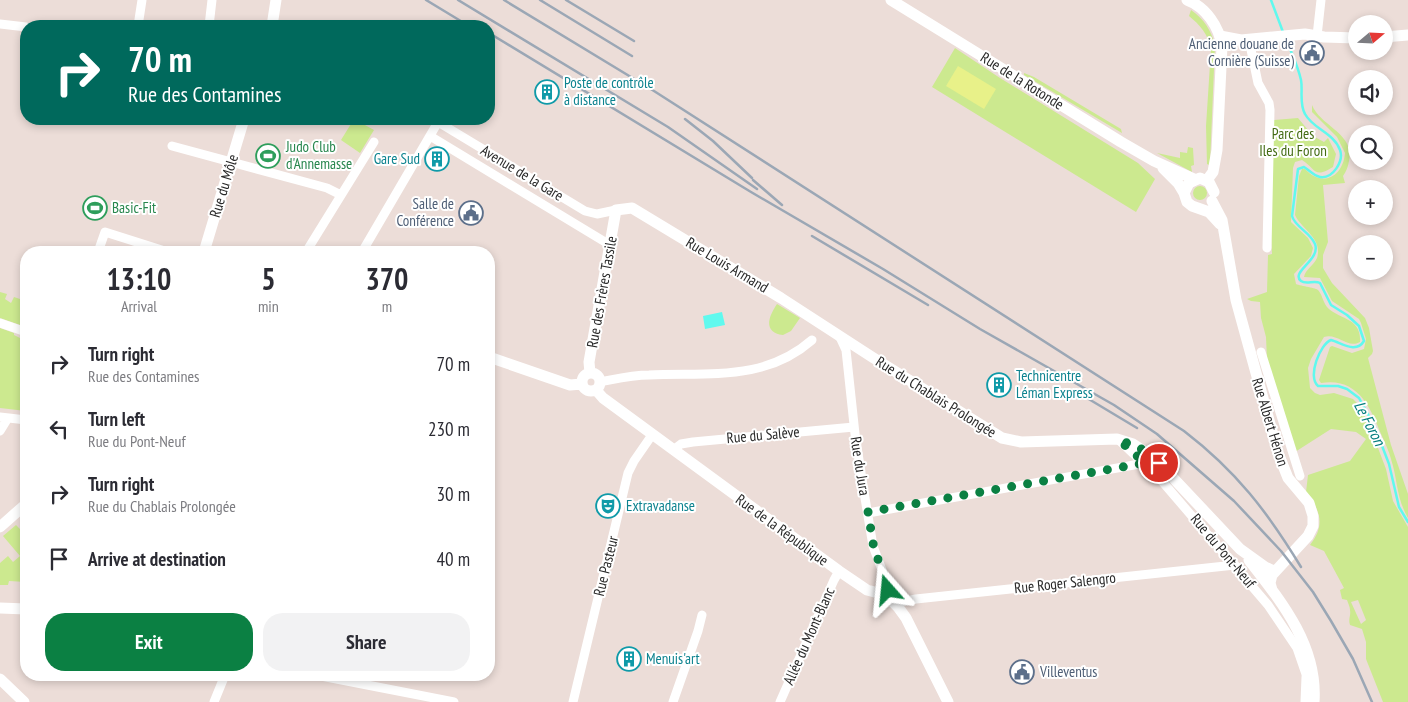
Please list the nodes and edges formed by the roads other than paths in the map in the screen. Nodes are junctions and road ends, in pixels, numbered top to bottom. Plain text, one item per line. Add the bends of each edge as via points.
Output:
1 (142, 0) edge
2 (212, 0) edge
3 (891, 0) edge
4 (1187, 0) edge
5 (1321, 0) edge
6 (277, 2) edge
7 (139, 20) edge
8 (210, 20) edge
9 (273, 20) edge
10 (0, 24) edge
11 (20, 26) edge
12 (1408, 35) edge
13 (1220, 36) junction
14 (1318, 36) junction
15 (1393, 36) edge
16 (1348, 38) edge
17 (1245, 40) junction
18 (1222, 50) junction
19 (242, 125) edge
20 (434, 125) edge
21 (444, 125) edge
22 (430, 136) junction
23 (374, 142) dead end
24 (172, 146) dead end
25 (1217, 150) junction
26 (1154, 161) junction
27 (231, 162) junction
28 (1194, 179) junction
29 (1207, 180) junction
30 (1184, 194) junction
31 (341, 195) junction
32 (1213, 196) junction
33 (1201, 208) junction
34 (616, 210) junction
35 (1224, 232) junction
36 (610, 243) junction
37 (100, 246) edge
38 (149, 246) edge
39 (206, 246) edge
40 (310, 246) edge
41 (366, 246) edge
42 (1267, 248) dead end
43 (0, 323) edge
44 (20, 330) edge
45 (836, 334) junction
46 (812, 340) dead end
47 (1260, 352) dead end
48 (872, 357) junction
49 (495, 360) edge
50 (848, 363) junction
51 (590, 373) junction
52 (582, 384) junction
53 (598, 386) junction
54 (4, 418) edge
55 (20, 419) edge
56 (854, 427) junction
57 (0, 431) edge
58 (652, 435) junction
59 (1119, 440) junction
60 (673, 450) junction
61 (1145, 463) junction
62 (1300, 476) dead end
63 (20, 509) edge
64 (868, 512) junction
65 (0, 527) edge
66 (1240, 549) junction
67 (1235, 565) junction
68 (1277, 568) junction
69 (839, 571) junction
70 (1272, 590) junction
71 (886, 595) junction
72 (895, 603) junction
73 (0, 608) edge
74 (20, 609) edge
75 (702, 615) dead end
76 (1308, 658) junction
77 (1308, 677) junction
78 (0, 679) edge
79 (223, 681) edge
80 (365, 681) edge
81 (942, 689) junction
82 (24, 702) edge
83 (214, 702) edge
84 (454, 702) edge
85 (573, 702) edge
86 (673, 702) edge
87 (780, 702) edge
88 (948, 702) edge
89 (954, 702) edge
90 (1306, 702) edge
91 (1314, 702) edge

1 - 7 street
2 - 8 street
3 - 26 street, Rue de la Rotonde
4 - 13 street via 1208,15
5 - 14 street
6 - 9 street
10 - 11 street
12 - 15 street
13 - 17 street
13 - 18 street
14 - 16 street
14 - 17 street via 1305,34
17 - 18 street
17 - 42 street via 1258,84 1270,110
18 - 25 street
19 - 27 street, Rue du Môle
20 - 22 street
21 - 34 street, Avenue de la Gare via 587,212 597,214
22 - 36 street via 484,169 490,168
22 - 41 street
23 - 31 street
24 - 27 street
25 - 29 street via 1213,172
25 - 32 street via 1220,169
26 - 28 street, Rue de la Rotonde
26 - 30 street, Rue de la Rotonde via 1178,183
27 - 31 street via 327,188
27 - 39 street, Rue du Môle
28 - 29 street
28 - 30 street
29 - 32 street, Rue Albert Hénon
30 - 33 street, Rue Albert Hénon via 1190,204
31 - 40 street
32 - 33 street via 1206,207
32 - 35 street, Rue Albert Hénon
33 - 35 street, Rue Albert Hénon via 1214,216
34 - 36 street, Rue des Frères Tassile
34 - 45 street, Rue Louis Armand via 632,208
35 - 68 street, Rue Albert Hénon via 1240,316 1278,453 1288,478 1310,504 1313,513 1313,526 1304,541
36 - 51 street, Rue des Frères Tassile via 589,362
37 - 38 street via 105,232
43 - 44 street
45 - 48 street, Rue du Chablais Prolongée
45 - 50 street, Rue du Jura via 845,346
46 - 53 street via 789,357 751,371 643,375
47 - 62 street
48 - 50 street via 859,355
48 - 59 street, Rue du Chablais Prolongée via 1006,440
49 - 52 street via 570,385
50 - 56 street, Rue du Jura
51 - 52 street via 583,377
51 - 53 street via 596,376
52 - 53 street via 587,391
53 - 58 street, Rue de la République via 603,398
54 - 55 street
54 - 57 street
56 - 60 street, Rue du Salève via 689,442
56 - 64 street, Rue du Jura
58 - 60 street, Rue de la République
58 - 85 street, Rue Pasteur via 628,474
59 - 61 street, Rue du Pont-Neuf
59 - 66 street, Rue du Chablais Prolongée via 1133,444 1155,459
60 - 69 street, Rue de la République
61 - 64 street
61 - 67 street, Rue du Pont-Neuf
63 - 65 street
64 - 71 street, Rue du Jura via 874,549 888,586
66 - 68 street, Rue du Chablais Prolongée via 1265,567
66 - 70 street, Rue du Chablais Prolongée
67 - 72 street, Rue Roger Salengro
67 - 77 street, Rue du Pont-Neuf via 1288,632
68 - 70 street via 1270,580
69 - 71 street, Rue de la République via 867,590
69 - 87 street, Allée du Mont-Blanc
70 - 76 street, Rue du Pont-Neuf via 1301,637
71 - 72 street, Rue de la République
72 - 81 street, Rue de la République
73 - 74 street
75 - 86 street
76 - 77 street, Rue du Pont-Neuf
76 - 91 street, Rue du Pont-Neuf
77 - 90 street, Rue du Pont-Neuf
78 - 82 street
79 - 83 street
80 - 84 street
81 - 88 street, Rue de la République
81 - 89 street, Rue de la République

